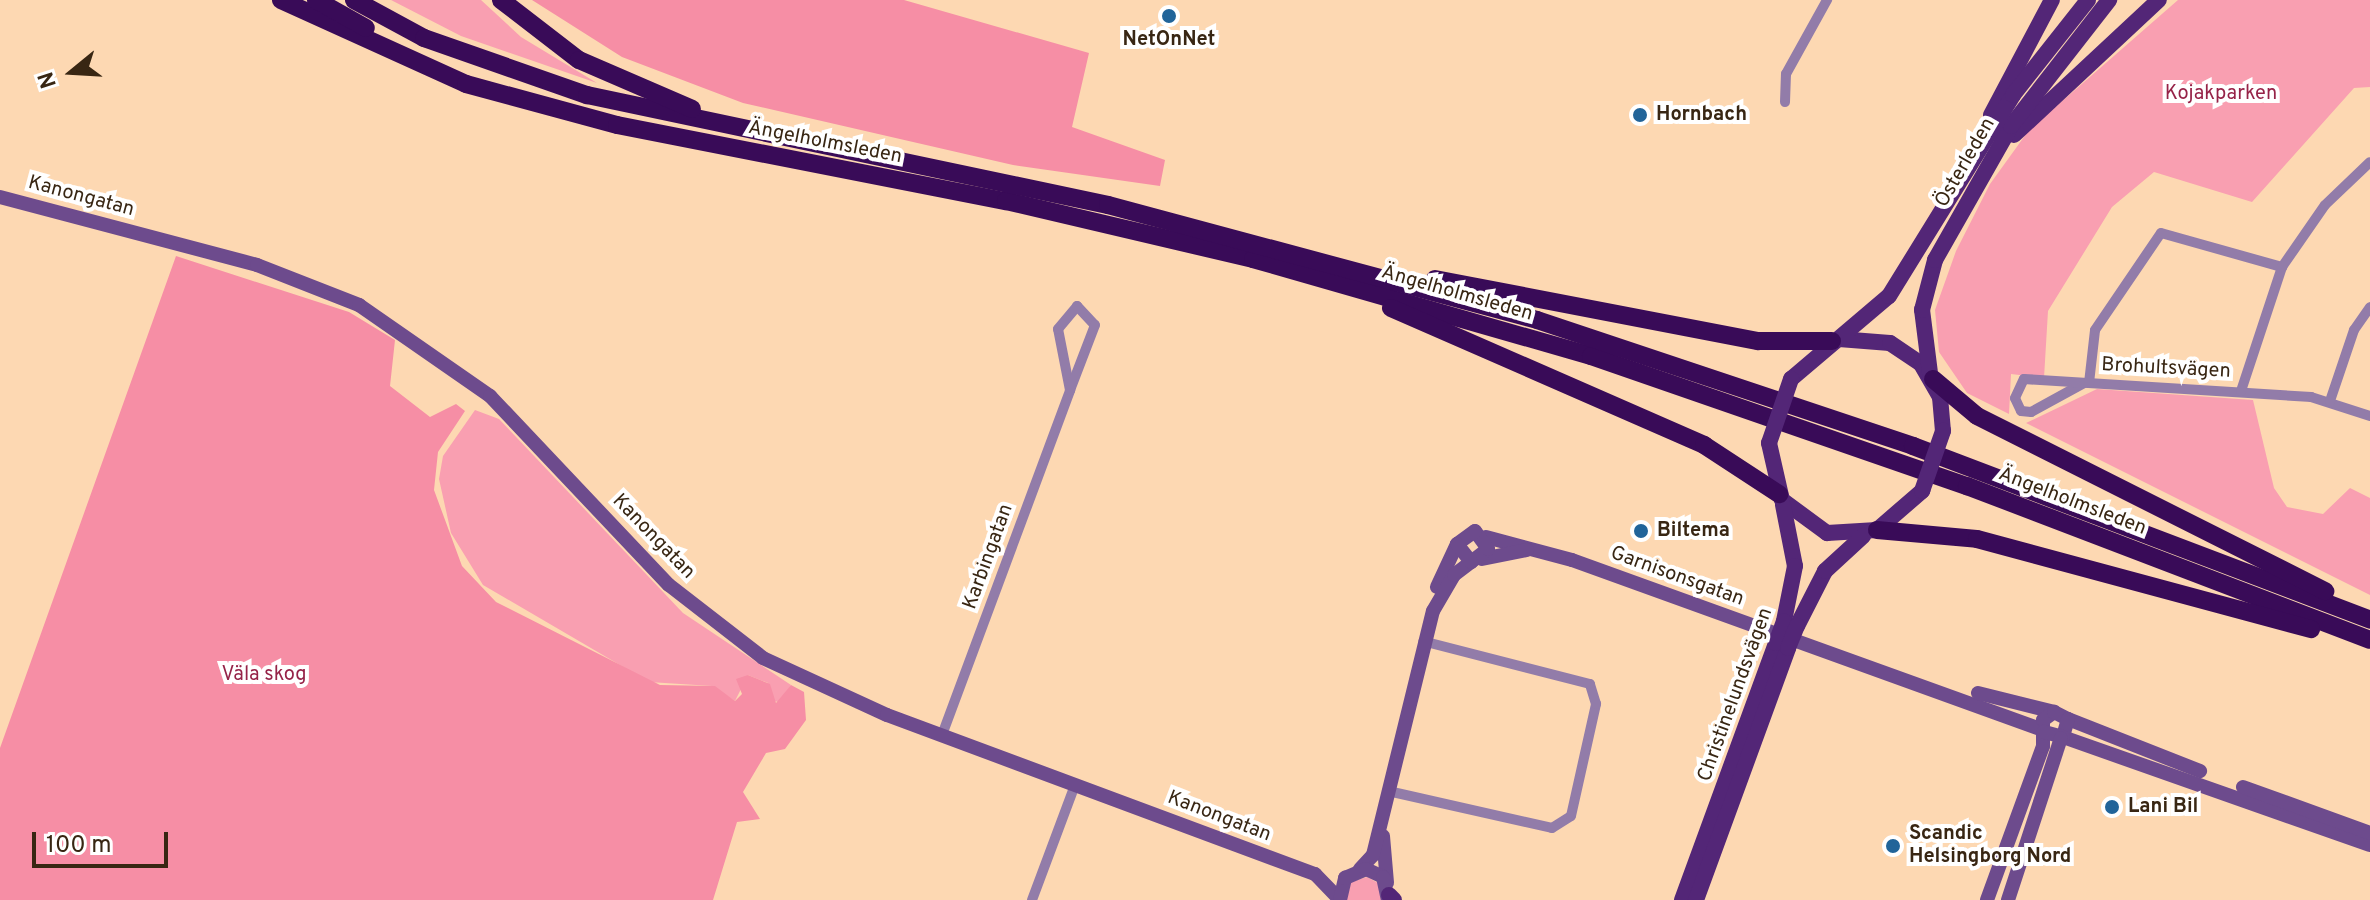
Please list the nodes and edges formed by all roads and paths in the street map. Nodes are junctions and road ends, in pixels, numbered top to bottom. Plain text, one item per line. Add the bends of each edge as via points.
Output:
1 (281, 0) edge
2 (316, 0) edge
3 (354, 0) edge
4 (501, 0) edge
5 (1827, 0) edge
6 (2052, 0) edge
7 (2088, 0) edge
8 (2109, 0) edge
9 (2159, 0) edge
10 (502, 93) junction
11 (1785, 102) dead end
12 (754, 132) junction
13 (2370, 162) edge
14 (1978, 164) junction
15 (0, 197) edge
16 (1287, 250) junction
17 (2282, 267) junction
18 (1322, 278) junction
19 (2370, 307) edge
20 (1834, 340) junction
21 (1931, 376) junction
22 (2086, 383) junction
23 (1070, 390) junction
24 (2241, 391) junction
25 (2330, 401) junction
26 (2370, 416) edge
27 (1781, 497) junction
28 (1872, 532) junction
29 (1486, 537) junction
30 (1457, 544) junction
31 (1535, 550) junction
32 (1476, 561) junction
33 (1433, 611) junction
34 (2370, 618) edge
35 (1790, 624) junction
36 (2370, 640) edge
37 (1423, 641) junction
38 (1782, 646) junction
39 (2370, 650) edge
40 (1896, 676) junction
41 (2054, 712) junction
42 (2068, 719) junction
43 (2044, 731) junction
44 (942, 735) junction
45 (2062, 737) junction
46 (1075, 785) junction
47 (1388, 791) junction
48 (1382, 816) junction
49 (2370, 833) edge
50 (2370, 845) edge
51 (1357, 870) junction
52 (1308, 872) junction
53 (1390, 896) edge
54 (1032, 900) edge
55 (1340, 900) edge
56 (1680, 900) edge
57 (1698, 900) edge
58 (1987, 900) edge
59 (2008, 900) edge

1 - 10 highway via 422,66
2 - 10 highway
3 - 12 highway via 514,74
4 - 12 highway via 609,77
5 - 11 street via 1786,74
6 - 14 main road
7 - 14 main road, Österleden
8 - 14 main road, Österleden
9 - 14 main road
10 - 18 highway, Ängelholmsleden via 617,125 1006,201
12 - 16 highway, Ängelholmsleden via 1023,185
13 - 17 street, Brohultsvägen via 2325,205
14 - 20 main road, Österleden via 1889,296
14 - 21 main road, Österleden via 1926,285 1922,324
15 - 44 street, Kanongatan via 257,265 383,318 503,407 653,569 719,628 789,673
16 - 20 highway via 1758,341
16 - 34 highway, Ängelholmsleden via 1735,384
17 - 22 street, Brohultsvägen via 2161,233 2095,330
17 - 24 street, Brohultsvägen
18 - 27 highway via 1704,445
18 - 36 highway, Ängelholmsleden via 1712,396
19 - 25 street via 2354,330
20 - 21 main road via 1890,343
20 - 27 main road, bridge via 1791,379 1769,443
21 - 28 main road, bridge via 1943,431 1922,491
21 - 34 highway via 1987,421
22 - 22 street, Brohultsvägen via 2034,411 2021,411 2015,398 2024,379
22 - 24 street, Brohultsvägen
23 - 23 street, Karbingatan via 1095,325 1077,306 1065,312 1058,329
23 - 44 street, Karbingatan
24 - 25 street, Brohultsvägen
25 - 26 street, Brohultsvägen
27 - 28 main road via 1816,529
27 - 35 main road, Christinelundsvägen via 1795,566
28 - 35 main road, Christinelundsvägen via 1831,563
28 - 39 highway via 1977,539 2200,596
29 - 30 street, Garnisonsgatan via 1469,531
29 - 31 street, Garnisonsgatan
29 - 32 street
30 - 32 street
30 - 33 street
31 - 32 street, Garnisonsgatan
31 - 40 street, Garnisonsgatan
32 - 33 street
33 - 37 street
35 - 38 main road, Christinelundsvägen, bridge
37 - 47 street
37 - 47 street via 1590,684 1596,704 1571,816 1552,828
38 - 56 main road, Christinelundsvägen
38 - 57 main road, Christinelundsvägen
40 - 41 street, Garnisonsgatan
40 - 43 street, Garnisonsgatan
41 - 42 street, Garnisonsgatan
41 - 43 street
42 - 45 street
42 - 49 street, Garnisonsgatan
43 - 45 street, Garnisonsgatan
43 - 58 street
44 - 46 street, Kanongatan
45 - 50 street, Garnisonsgatan
45 - 59 street
46 - 52 street, Kanongatan
46 - 54 street
47 - 48 street
48 - 51 street via 1373,855
48 - 53 street
51 - 52 street, Kanongatan
51 - 53 street via 1378,873
51 - 55 street via 1342,883
52 - 55 street, Kanongatan

